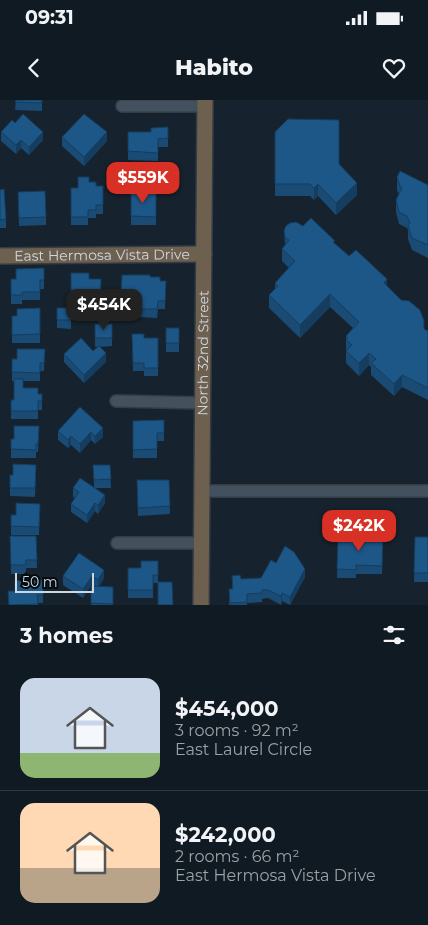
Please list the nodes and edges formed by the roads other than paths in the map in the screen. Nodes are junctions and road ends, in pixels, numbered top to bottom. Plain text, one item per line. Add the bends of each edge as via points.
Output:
1 (205, 103) edge
2 (122, 106) dead end
3 (204, 254) junction
4 (0, 256) edge
5 (116, 401) dead end
6 (203, 403) junction
7 (202, 491) junction
8 (428, 491) edge
9 (117, 543) dead end
10 (201, 543) junction
11 (201, 605) edge

1 - 2 street
1 - 3 street, North 32nd Street
3 - 4 street, East Hermosa Vista Drive
3 - 6 street, North 32nd Street
5 - 6 street
6 - 7 street, North 32nd Street
7 - 8 street
7 - 10 street, North 32nd Street
9 - 10 street
10 - 11 street, North 32nd Street

